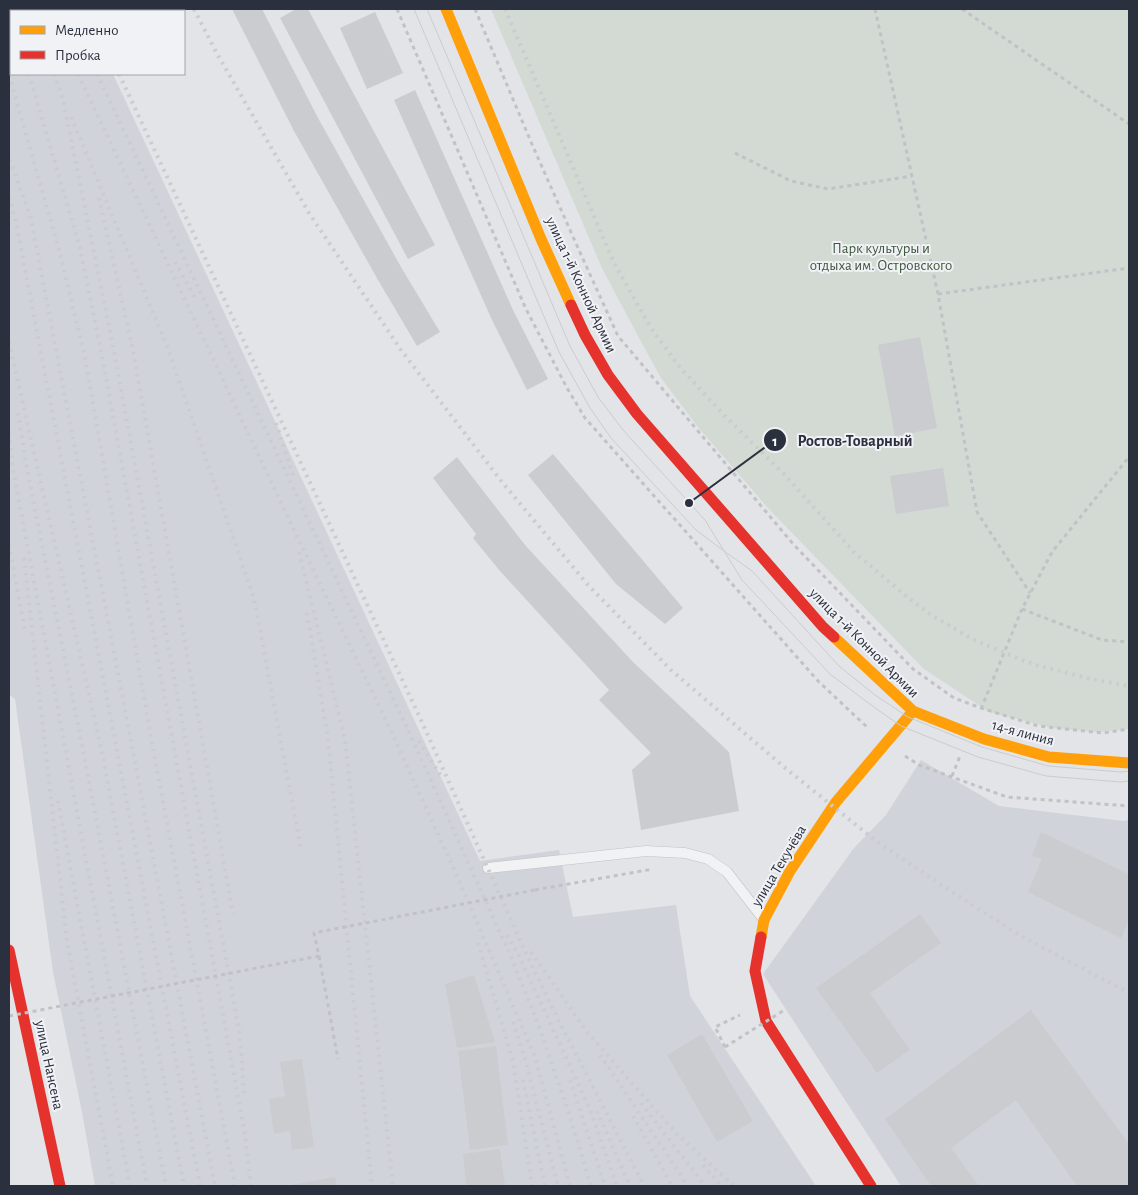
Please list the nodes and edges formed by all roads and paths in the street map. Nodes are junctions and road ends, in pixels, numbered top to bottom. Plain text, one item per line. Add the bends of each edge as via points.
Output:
1 (446, 9) edge
2 (476, 9) edge
3 (875, 9) edge
4 (962, 9) edge
5 (1129, 124) edge
6 (735, 153) dead end
7 (912, 176) junction
8 (1129, 268) edge
9 (938, 294) junction
10 (1129, 458) edge
11 (1030, 593) junction
12 (1022, 609) junction
13 (1129, 642) edge
14 (991, 686) dead end
15 (913, 711) junction
16 (1129, 729) edge
17 (1129, 762) edge
18 (488, 868) dead end
19 (600, 878) dead end
20 (764, 920) junction
21 (9, 950) edge
22 (319, 956) junction
23 (786, 1009) dead end
24 (9, 1016) edge
25 (715, 1027) dead end
26 (338, 1059) dead end
27 (60, 1186) edge
28 (871, 1186) edge

1 - 15 main road, улица 1-й Конной Армии via 542,239 585,335 608,375 637,414 823,627
2 - 16 path via 531,142 618,336 794,545 913,669 954,698 1038,726 1103,733
3 - 7 path
4 - 5 path
6 - 7 path via 790,181 828,189
7 - 9 path
8 - 9 path
9 - 11 path via 977,512
10 - 11 path via 1052,552
11 - 12 path
12 - 13 path via 1102,640
12 - 14 path
15 - 17 main road, 14-я линия via 984,739 1049,758
15 - 20 main road, улица Текучёва via 836,802 790,872
18 - 20 lane via 646,851 685,853 708,859 727,872
19 - 22 path, bridge via 314,933
20 - 28 main road, улица Текучёва via 755,971 766,1021
21 - 27 main road, улица Нансена
22 - 24 path, bridge
22 - 26 path
23 - 25 path, bridge via 725,1047

